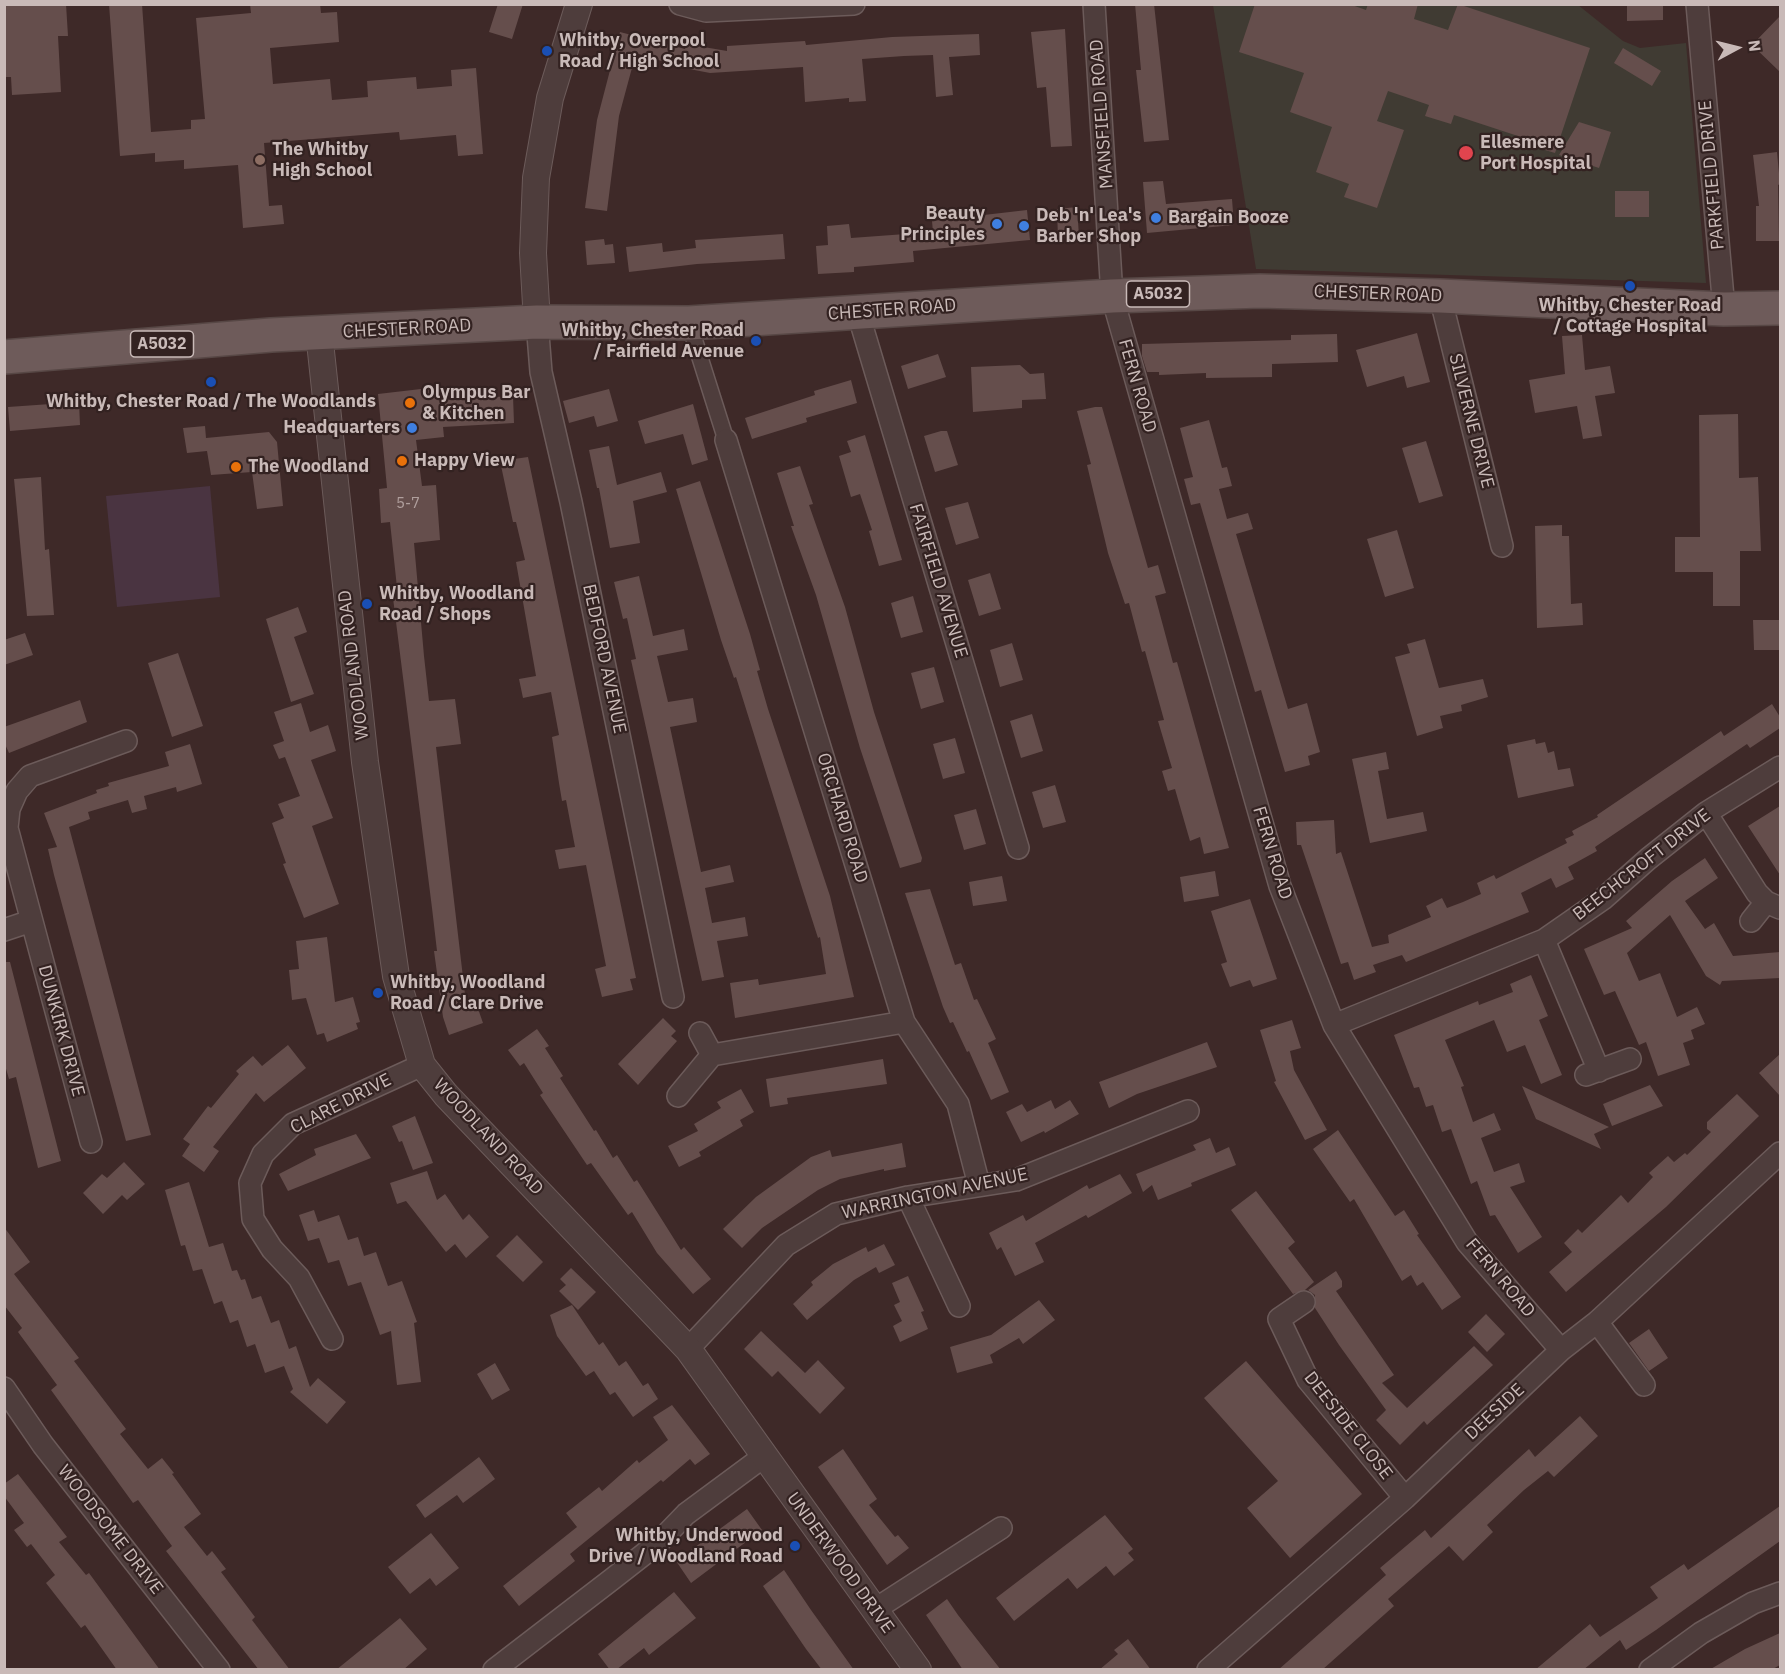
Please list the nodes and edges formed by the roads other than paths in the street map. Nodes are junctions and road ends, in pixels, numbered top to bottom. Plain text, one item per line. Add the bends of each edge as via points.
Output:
1 (579, 4) edge
2 (681, 4) edge
3 (854, 4) edge
4 (1094, 4) edge
5 (1697, 4) edge
6 (1112, 296) junction
7 (1440, 296) junction
8 (1780, 308) edge
9 (1724, 309) junction
10 (858, 313) junction
11 (537, 322) junction
12 (689, 322) junction
13 (319, 333) junction
14 (4, 357) edge
15 (726, 440) joint
16 (1502, 546) dead end
17 (126, 741) dead end
18 (1780, 767) edge
19 (1706, 813) junction
20 (1018, 848) dead end
21 (1773, 905) edge
22 (31, 921) junction
23 (1751, 921) dead end
24 (4, 930) edge
25 (1544, 940) junction
26 (673, 997) dead end
27 (904, 1022) junction
28 (1334, 1025) junction
29 (700, 1033) dead end
30 (712, 1055) junction
31 (1630, 1059) dead end
32 (422, 1065) junction
33 (678, 1096) dead end
34 (1188, 1112) dead end
35 (91, 1142) dead end
36 (1780, 1153) edge
37 (979, 1185) junction
38 (908, 1197) junction
39 (1304, 1302) dead end
40 (959, 1306) dead end
41 (1597, 1322) junction
42 (332, 1339) dead end
43 (688, 1350) junction
44 (1561, 1350) junction
45 (1644, 1385) dead end
46 (4, 1388) edge
47 (763, 1457) junction
48 (1405, 1498) junction
49 (1001, 1528) dead end
50 (1780, 1593) edge
51 (874, 1610) junction
52 (219, 1670) edge
53 (494, 1670) edge
54 (918, 1670) edge
55 (1208, 1670) edge
56 (1650, 1670) edge

1 - 11 street via 550,98 536,178
2 - 3 street via 706,11
4 - 6 street, MANSFIELD ROAD
5 - 9 street, PARKFIELD DRIVE
6 - 7 main road, CHESTER ROAD / A5032 via 1274,291
6 - 10 main road, CHESTER ROAD / A5032
6 - 28 street, FERN ROAD via 1280,886
7 - 9 main road, CHESTER ROAD / A5032
7 - 16 street, SILVERNE DRIVE
8 - 9 main road, CHESTER ROAD / A5032
10 - 12 main road, CHESTER ROAD / A5032
10 - 20 street, FAIRFIELD AVENUE
11 - 12 main road, CHESTER ROAD / A5032
11 - 13 main road, CHESTER ROAD / A5032
11 - 26 street, BEDFORD AVENUE via 541,372
12 - 15 street
13 - 14 main road, CHESTER ROAD / A5032
13 - 32 street, WOODLAND ROAD via 368,784 396,976
15 - 27 street, ORCHARD ROAD
17 - 22 street, DUNKIRK DRIVE via 30,776 17,790 7,828
18 - 19 street, BEECHCROFT DRIVE
19 - 21 street
19 - 25 street, BEECHCROFT DRIVE via 1603,899
21 - 23 street
22 - 24 street
22 - 35 street, DUNKIRK DRIVE
25 - 28 street, BEECHCROFT DRIVE
25 - 31 street via 1593,1073
27 - 30 street
27 - 37 street, ORCHARD ROAD via 958,1104
28 - 44 street, FERN ROAD via 1467,1242
29 - 30 street
30 - 33 street
32 - 42 street, CLARE DRIVE via 293,1124 263,1154 250,1183 253,1219 272,1250 299,1278
32 - 43 street, WOODLAND ROAD
34 - 37 street, WARRINGTON AVENUE via 1027,1176
36 - 41 street, DEESIDE
37 - 38 street, WARRINGTON AVENUE
38 - 40 street
38 - 43 street, WARRINGTON AVENUE via 836,1214 786,1245
39 - 48 street, DEESIDE CLOSE via 1274,1312 1308,1380
41 - 44 street, DEESIDE
41 - 45 street
43 - 47 street, WOODLAND ROAD
44 - 48 street, DEESIDE
46 - 52 street, WOODSOME DRIVE via 42,1445
47 - 51 street, UNDERWOOD DRIVE
47 - 53 street via 686,1514 657,1544
48 - 55 street, DEESIDE
49 - 51 street
50 - 56 street via 1753,1603 1701,1633
51 - 54 street, UNDERWOOD DRIVE

